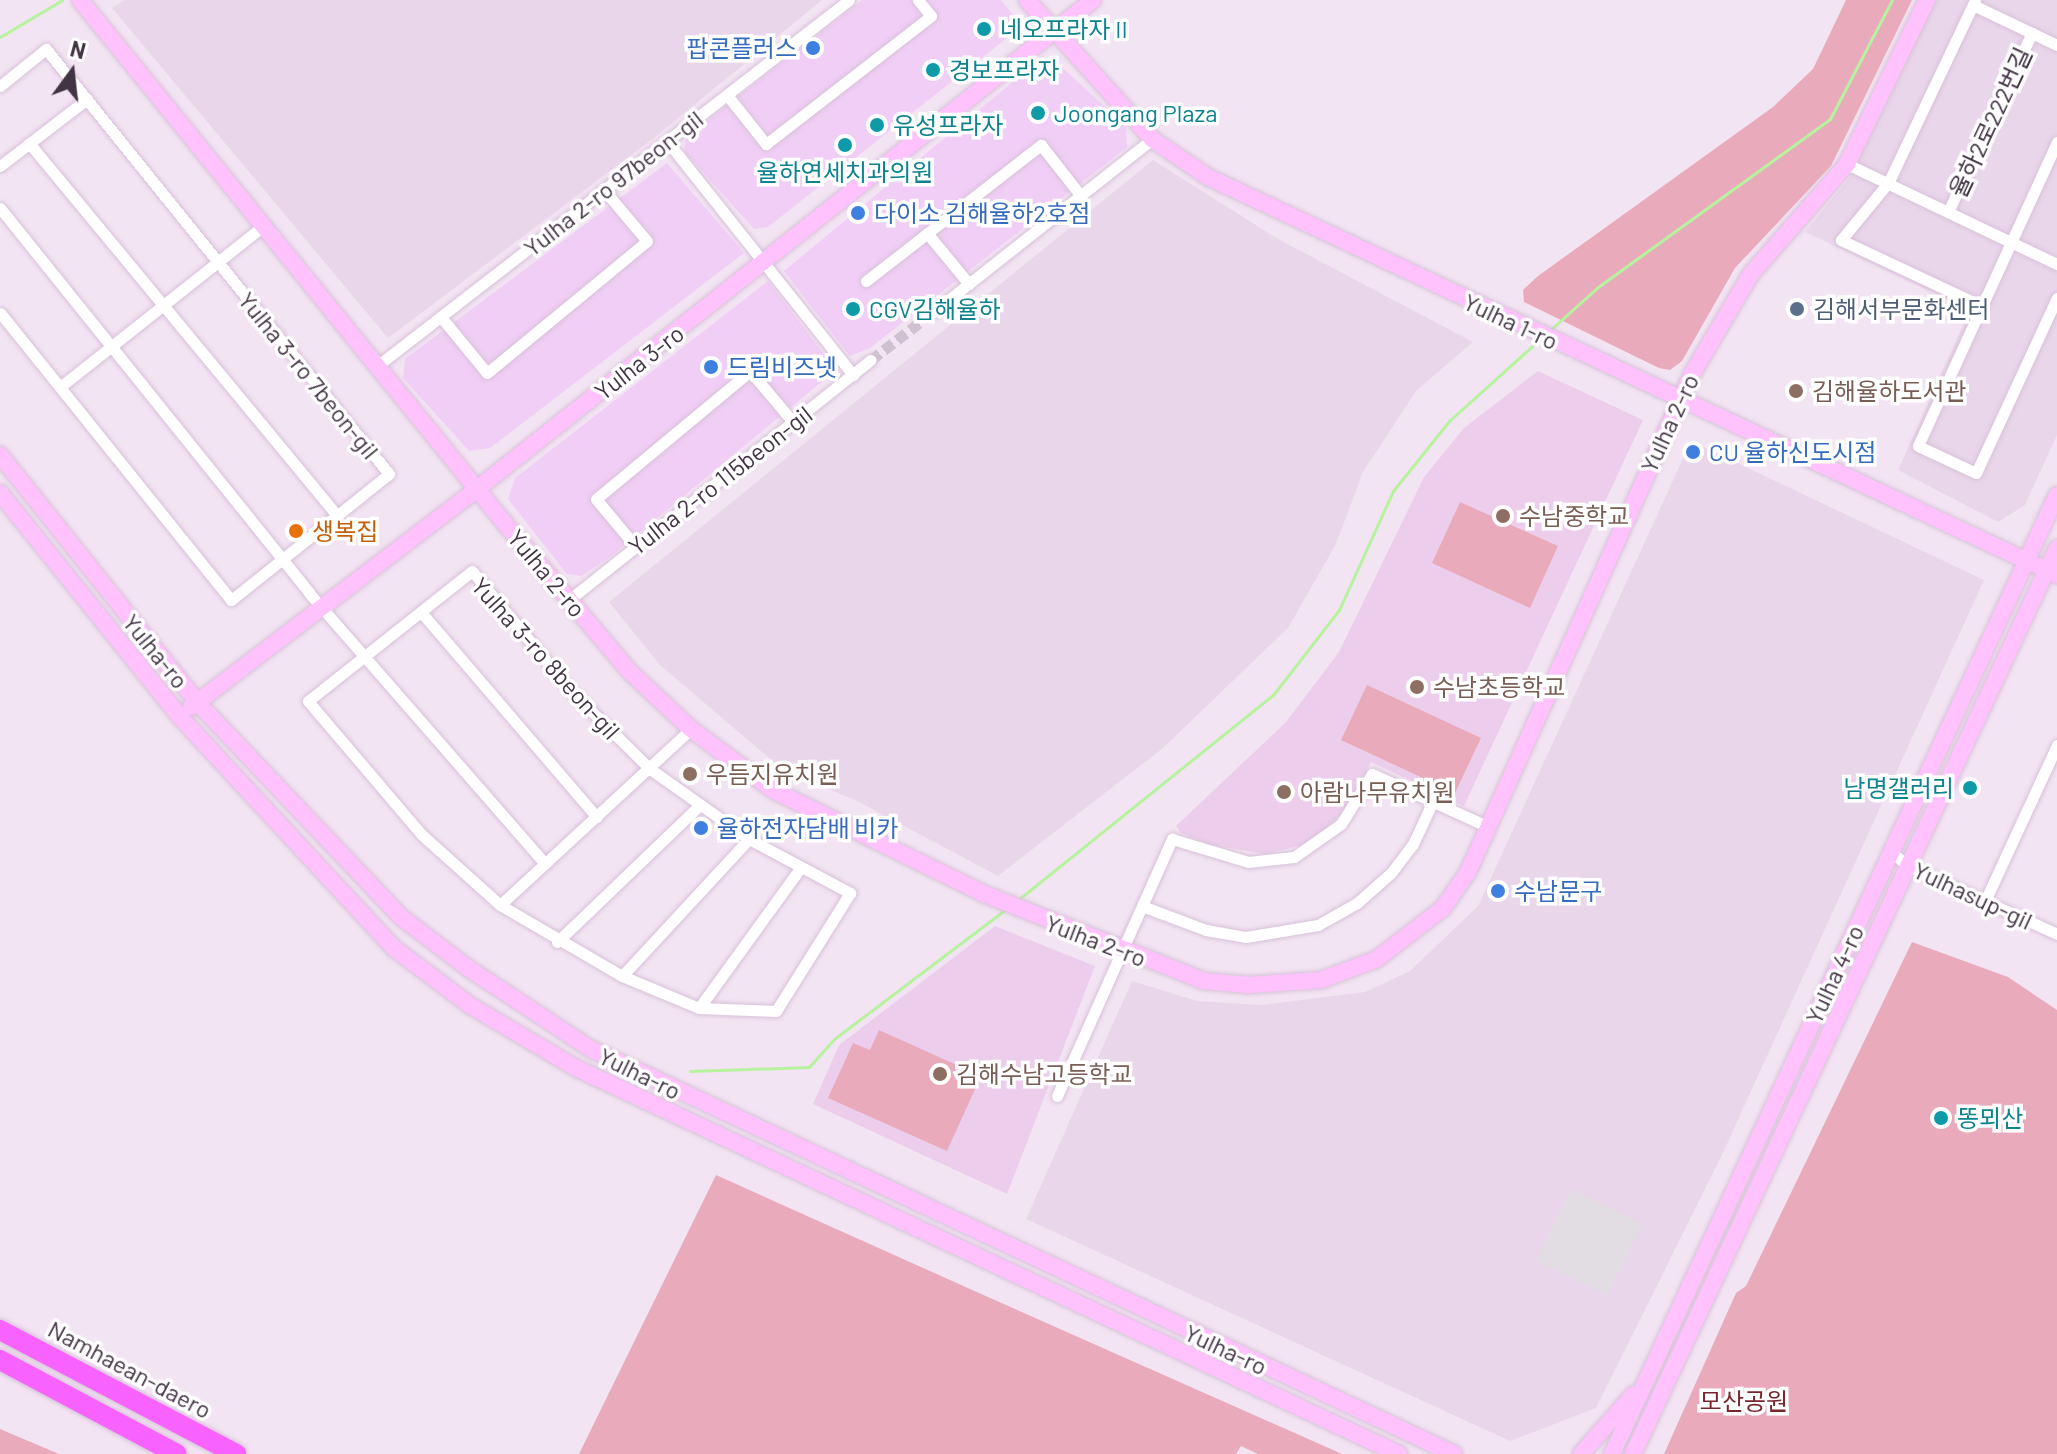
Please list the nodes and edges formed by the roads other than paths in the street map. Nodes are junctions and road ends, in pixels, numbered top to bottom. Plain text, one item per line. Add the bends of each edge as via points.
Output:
1 (849, 0) edge
2 (918, 0) edge
3 (1027, 0) edge
4 (1093, 0) edge
5 (1927, 0) edge
6 (1974, 3) edge
7 (84, 5) edge
8 (1055, 33) junction
9 (2032, 33) junction
10 (2057, 45) edge
11 (0, 86) edge
12 (727, 95) junction
13 (87, 99) junction
14 (1152, 139) junction
15 (667, 141) junction
16 (2057, 142) edge
17 (29, 143) junction
18 (1847, 164) junction
19 (0, 166) edge
20 (1888, 183) junction
21 (604, 190) junction
22 (1081, 196) junction
23 (0, 208) edge
24 (1948, 212) junction
25 (263, 226) junction
26 (927, 233) junction
27 (2011, 242) junction
28 (218, 262) junction
29 (764, 263) junction
30 (2057, 264) edge
31 (866, 281) dead end
32 (969, 284) junction
33 (2057, 298) edge
34 (162, 306) junction
35 (1982, 306) junction
36 (933, 312) tunnel mouth
37 (0, 313) edge
38 (441, 317) junction
39 (110, 347) junction
40 (871, 360) tunnel mouth
41 (377, 366) junction
42 (853, 375) junction
43 (60, 387) junction
44 (1679, 398) junction
45 (793, 422) junction
46 (0, 455) edge
47 (477, 489) junction
48 (0, 493) edge
49 (2057, 495) edge
50 (337, 515) junction
51 (636, 547) junction
52 (2057, 548) edge
53 (282, 559) junction
54 (2026, 560) junction
55 (2052, 572) edge
56 (570, 599) junction
57 (322, 607) junction
58 (421, 612) junction
59 (363, 657) junction
60 (197, 702) junction
61 (179, 716) junction
62 (691, 729) junction
63 (2057, 745) edge
64 (650, 769) junction
65 (1433, 801) junction
66 (698, 807) junction
67 (597, 817) junction
68 (1489, 827) junction
69 (749, 839) junction
70 (1891, 852) junction
71 (545, 864) junction
72 (1908, 866) junction
73 (801, 867) junction
74 (1985, 901) junction
75 (500, 905) junction
76 (1142, 906) junction
77 (2057, 934) edge
78 (557, 942) junction
79 (1123, 949) junction
80 (622, 976) junction
81 (699, 1008) junction
82 (1057, 1096) dead end
83 (0, 1330) edge
84 (0, 1360) edge
85 (1649, 1375) junction
86 (1642, 1445) edge
87 (177, 1454) edge
88 (236, 1454) edge
89 (1399, 1454) edge
90 (1454, 1454) edge
91 (1581, 1454) edge
92 (1612, 1454) edge
93 (1633, 1454) edge

1 - 12 street, Yulha 2-ro 97beon-gil
2 - 12 street via 931,16 766,144
3 - 8 main road, Yulha 1-ro
4 - 8 main road, Yulha 3-ro
5 - 18 main road, Yulha 2-ro
6 - 9 street, 율하2로222번길
6 - 20 street, 율하2로222번길
7 - 25 main road, Yulha 2-ro
8 - 14 main road, Yulha 1-ro
8 - 29 main road, Yulha 3-ro
9 - 10 street, 율하2로222번길
9 - 24 street, 율하2로222번길
11 - 13 street, Yulha 3-ro 7beon-gil via 46,49
12 - 15 street, Yulha 2-ro 97beon-gil
13 - 17 street
13 - 28 street, Yulha 3-ro 7beon-gil
14 - 22 street
14 - 44 main road, Yulha 1-ro via 1253,201
15 - 21 street, Yulha 2-ro 97beon-gil
15 - 29 street
16 - 27 street
17 - 19 street
17 - 34 street
18 - 20 street, 율하2로222번길
18 - 44 main road, Yulha 2-ro via 1751,274
20 - 24 street, 율하2로222번길
20 - 35 street, 율하2로222번길 via 1841,240
21 - 38 street, Yulha 2-ro 97beon-gil
21 - 38 street via 647,241 487,373
22 - 26 street via 1041,145
22 - 32 street
23 - 39 street
24 - 27 street, 율하2로222번길
25 - 28 street
25 - 41 main road, Yulha 2-ro
26 - 31 street
26 - 32 street
27 - 30 street, 율하2로222번길
27 - 35 street
28 - 34 street
28 - 50 street, Yulha 3-ro 7beon-gil via 389,474
29 - 42 street
29 - 47 main road, Yulha 3-ro
32 - 36 street
33 - 35 street via 1976,473 1918,446
34 - 39 street
34 - 50 street
37 - 43 street, Yulha 3-ro 7beon-gil
38 - 41 street, Yulha 2-ro 97beon-gil
39 - 43 street
39 - 53 street
40 - 42 street, Yulha 2-ro 115beon-gil
41 - 47 main road, Yulha 2-ro
42 - 45 street, Yulha 2-ro 115beon-gil
43 - 53 street, Yulha 3-ro 7beon-gil via 231,600
44 - 54 main road, Yulha 1-ro
44 - 68 main road, Yulha 2-ro
45 - 51 street, Yulha 2-ro 115beon-gil
45 - 51 street via 750,371 596,499
46 - 60 main road, Yulha-ro
47 - 56 main road, Yulha 2-ro
47 - 57 main road, Yulha 3-ro
48 - 61 main road, Yulha-ro
49 - 54 main road, Yulha 4-ro
50 - 53 street, Yulha 3-ro 7beon-gil
51 - 56 street, Yulha 2-ro 115beon-gil
52 - 55 main road, Yulha 4-ro
53 - 57 street
54 - 55 main road, Yulha 1-ro
54 - 70 main road, Yulha 4-ro
55 - 72 main road, Yulha 4-ro
56 - 62 main road, Yulha 2-ro via 630,672
57 - 59 street
57 - 60 main road, Yulha 3-ro
58 - 59 street, Yulha 3-ro 8beon-gil
58 - 64 street, Yulha 3-ro 8beon-gil via 472,571 572,692
58 - 67 street
59 - 71 street
59 - 75 street, Yulha 3-ro 8beon-gil via 308,701 422,835
60 - 61 main road, Yulha 3-ro
60 - 90 main road, Yulha-ro via 401,917 591,1049
61 - 89 main road, Yulha-ro via 395,949 471,1006 576,1068
62 - 64 street
62 - 79 main road, Yulha 2-ro via 773,790 982,893
63 - 74 street
64 - 66 street
64 - 67 street
65 - 68 street
65 - 76 street via 1413,844 1391,873 1357,903 1318,925 1246,937 1206,930
65 - 76 street via 1372,774 1352,811 1329,837 1273,862 1226,858 1172,839
66 - 69 street
66 - 78 street
67 - 71 street
68 - 79 main road, Yulha 2-ro via 1443,908 1377,959 1340,974 1295,983 1204,981
69 - 73 street
69 - 80 street
70 - 72 street, Yulhasup-gil
70 - 85 main road, Yulha 4-ro
71 - 75 street
72 - 74 street, Yulhasup-gil
72 - 86 main road, Yulha 4-ro
73 - 81 street
73 - 81 street via 850,893 776,1011
74 - 77 street, Yulhasup-gil
75 - 78 street
76 - 79 street
78 - 80 street
79 - 82 street
80 - 81 street
83 - 88 highway, Namhaean-daero
84 - 87 highway
85 - 91 main road
85 - 92 main road, Yulha 4-ro
86 - 93 main road, Yulha 4-ro

